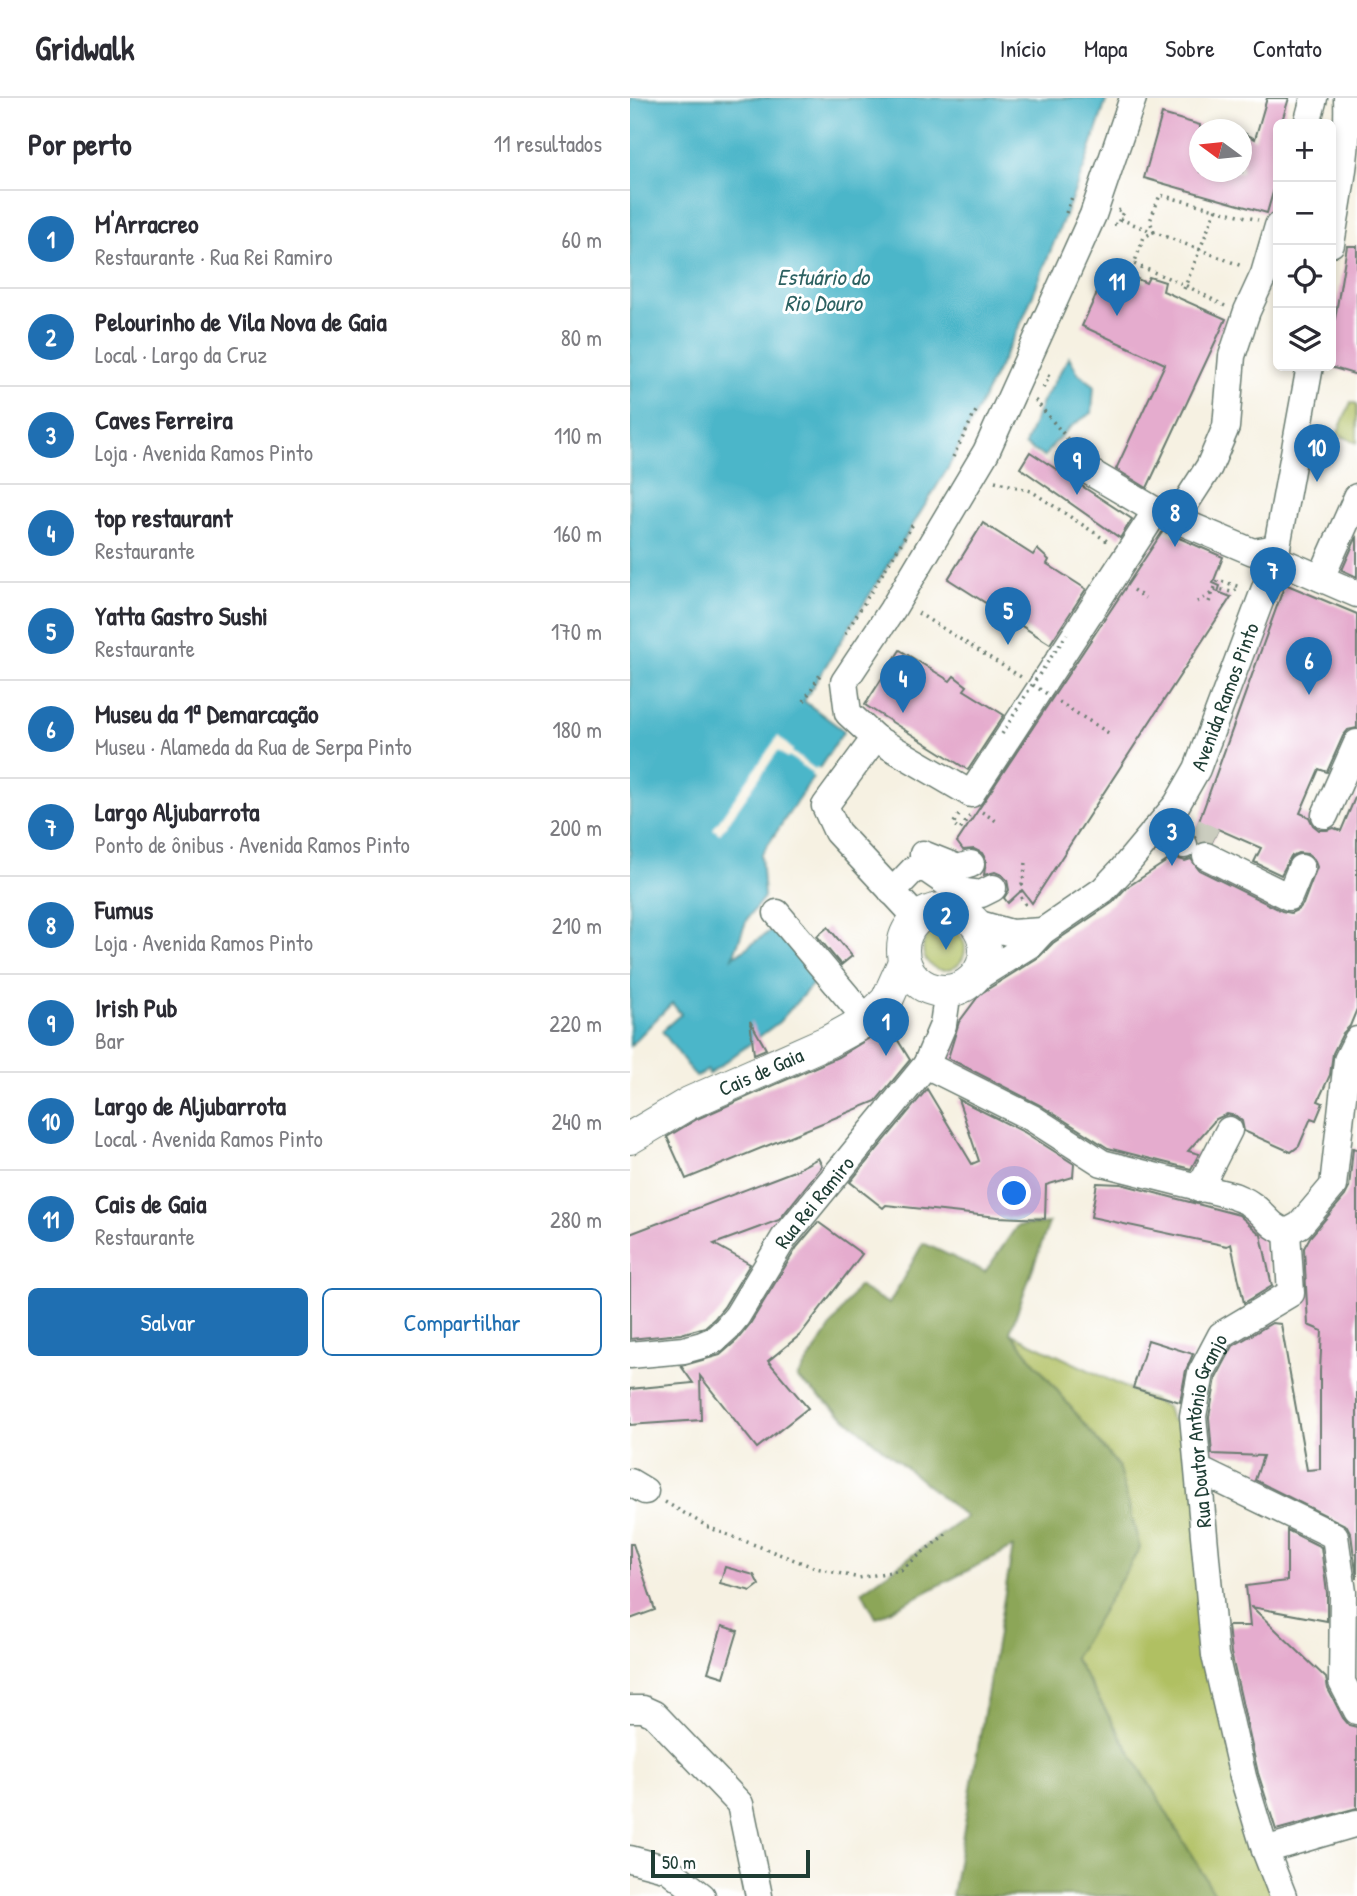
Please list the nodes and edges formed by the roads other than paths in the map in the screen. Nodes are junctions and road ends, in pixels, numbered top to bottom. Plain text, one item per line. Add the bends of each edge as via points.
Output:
1 (1133, 98) edge
2 (1314, 98) edge
3 (1348, 98) edge
4 (1308, 119) edge
5 (1348, 192) edge
6 (1272, 224) edge
7 (1336, 229) edge
8 (1309, 371) edge
9 (1080, 458) road end
10 (1357, 496) edge
11 (1166, 514) junction
12 (1278, 556) junction
13 (1321, 578) junction
14 (1357, 594) edge
15 (875, 738) junction
16 (1357, 743) edge
17 (1325, 815) dead end
18 (1159, 825) junction
19 (1199, 844) junction
20 (1253, 859) dead end
21 (971, 864) dead end
22 (1301, 868) dead end
23 (887, 886) junction
24 (993, 888) dead end
25 (777, 913) dead end
26 (917, 918) junction
27 (976, 922) junction
28 (1036, 924) junction
29 (904, 962) junction
30 (948, 986) junction
31 (877, 1010) junction
32 (1357, 1040) edge
33 (926, 1065) junction
34 (1349, 1113) edge
35 (1229, 1130) dead end
36 (630, 1138) edge
37 (1199, 1189) junction
38 (1287, 1232) junction
39 (630, 1355) edge
40 (1199, 1470) junction
41 (630, 1709) edge
42 (1357, 1711) edge
43 (1357, 1823) edge
44 (1265, 1850) junction
45 (630, 1859) edge
46 (702, 1896) edge
47 (759, 1896) edge
48 (1283, 1896) edge

1 - 15 street via 1093,215 986,453 844,682 848,713
2 - 4 street
3 - 5 street
5 - 7 street
6 - 11 street via 1264,274 1232,356 1226,427 1209,467
8 - 12 street, Avenida Ramos Pinto
9 - 11 street
10 - 13 street
11 - 12 street via 1253,552
11 - 15 street via 1128,554 971,794
12 - 13 street
12 - 18 street, Avenida Ramos Pinto via 1197,769
13 - 14 street
15 - 23 street via 825,806 837,832
16 - 17 street
18 - 19 street
18 - 28 street, Avenida Ramos Pinto via 1103,890
19 - 20 street
19 - 22 street via 1289,897
21 - 23 street via 958,868 922,854 908,856
23 - 24 street via 914,869 926,869 958,891 981,894
23 - 26 street
25 - 31 street
26 - 27 main road via 947,908
26 - 29 main road via 902,946
27 - 28 street via 1011,933
27 - 30 main road via 984,937 981,969
28 - 30 street, Avenida Ramos Pinto via 1031,944
29 - 30 main road via 912,977
29 - 31 main road
30 - 31 main road, Cais de Gaia
30 - 33 street, Rua Rei Ramiro via 943,1025
31 - 36 main road, Cais de Gaia via 829,1041 688,1102
32 - 34 street via 1347,1060
33 - 37 street via 1032,1118 1102,1163
33 - 39 street, Rua Rei Ramiro via 784,1238 726,1329 714,1340 684,1350
34 - 38 street via 1333,1186 1300,1225
35 - 37 street
37 - 38 street via 1251,1204 1268,1223
38 - 40 street, Rua Doutor António Granjo via 1291,1293 1221,1335 1201,1373 1193,1416
40 - 42 street via 1335,1536 1343,1592 1342,1682
40 - 44 street, Rua Doutor António Granjo via 1215,1655
41 - 47 street via 654,1714 740,1804
43 - 44 street
44 - 48 street, Rua Doutor António Granjo
45 - 46 street via 668,1869

